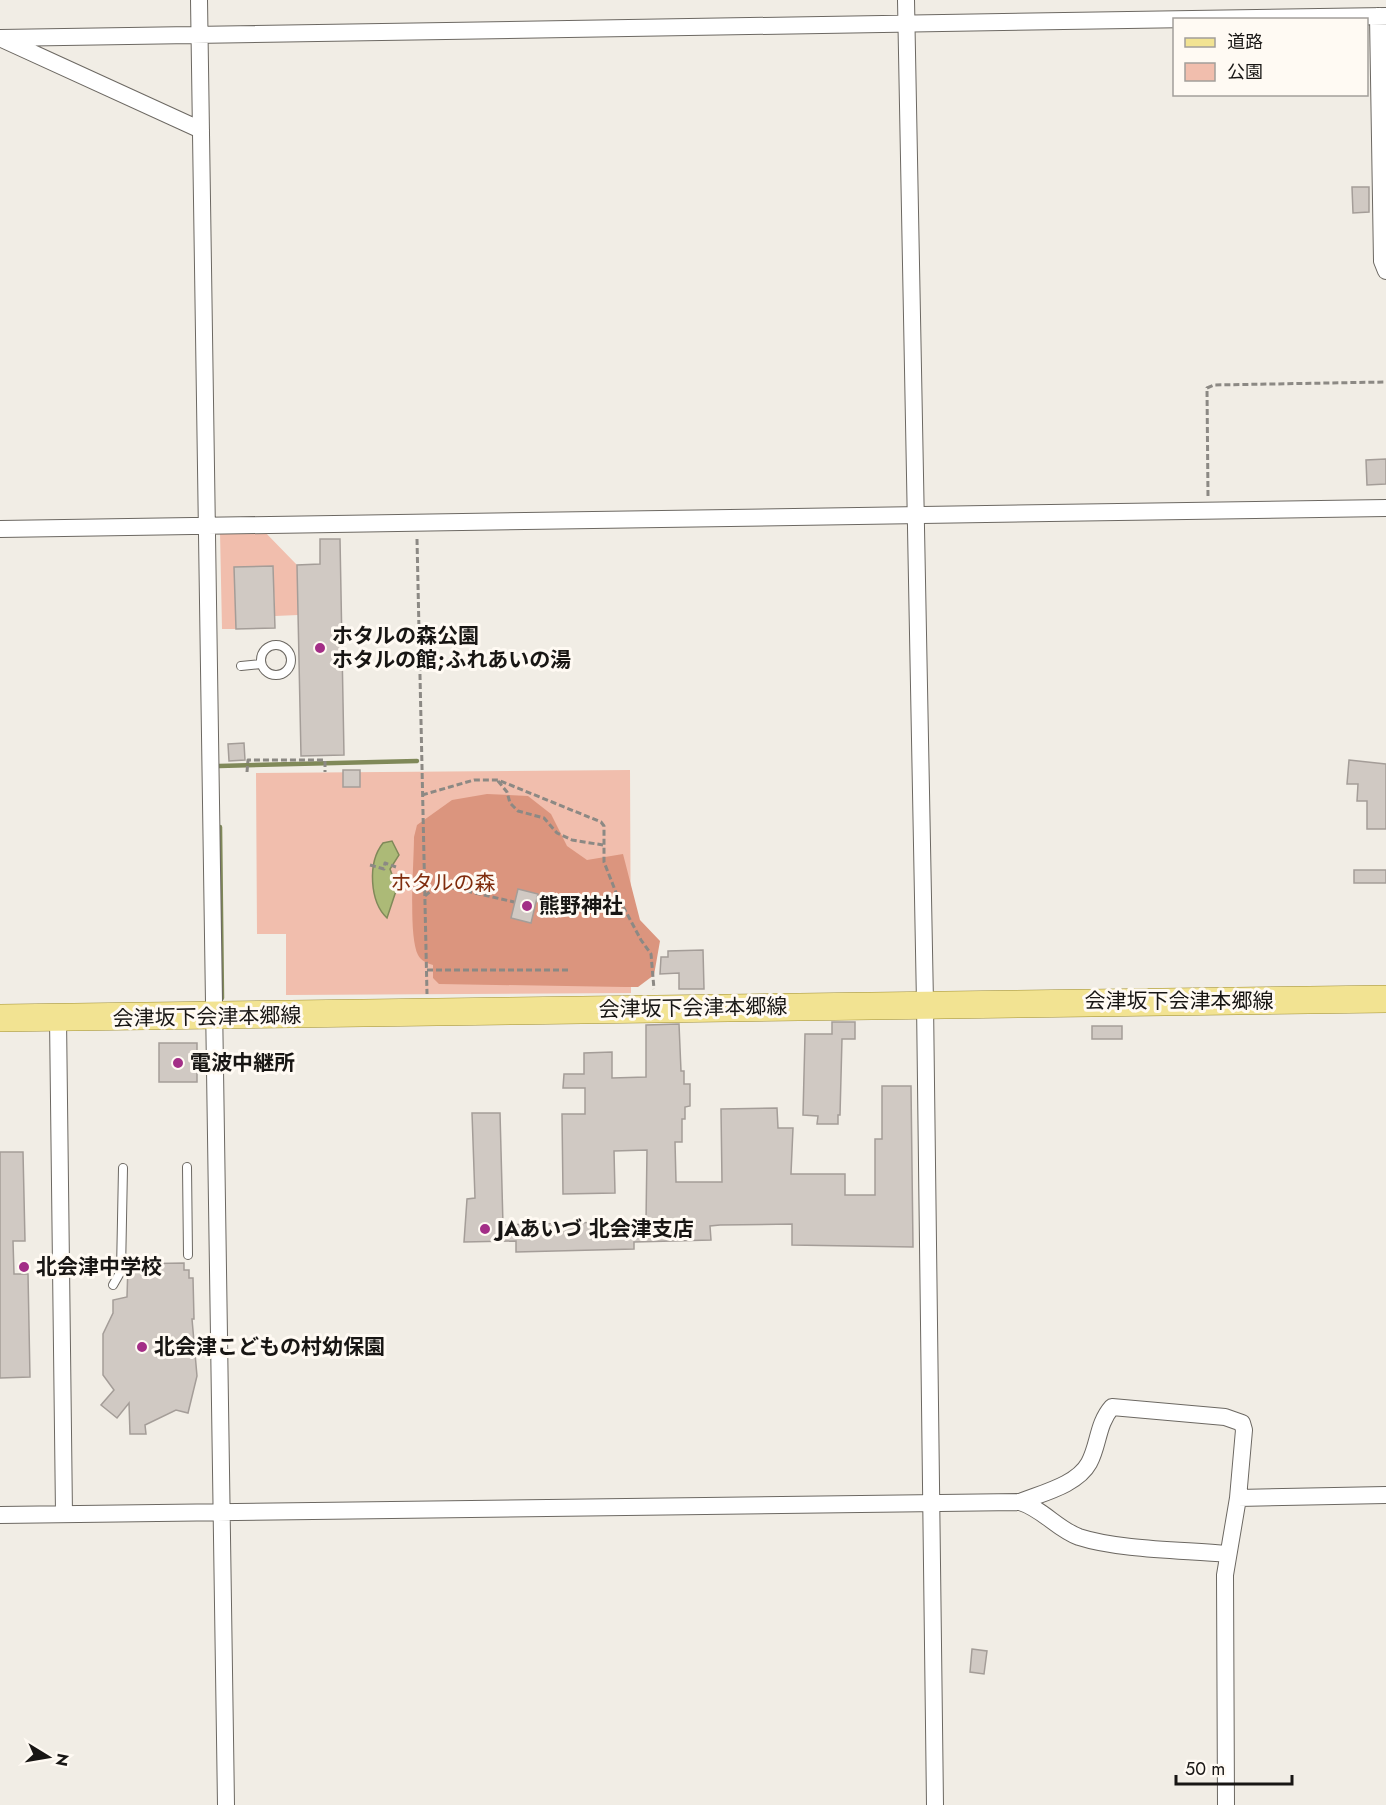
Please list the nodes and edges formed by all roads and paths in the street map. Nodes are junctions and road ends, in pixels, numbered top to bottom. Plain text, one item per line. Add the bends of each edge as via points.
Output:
1 (199, 0) edge
2 (906, 0) edge
3 (1382, 16) edge
4 (1224, 18) edge
5 (1173, 19) edge
6 (907, 22) junction
7 (199, 34) junction
8 (0, 38) edge
9 (201, 130) junction
10 (1386, 271) edge
11 (1386, 382) edge
12 (1386, 508) edge
13 (1208, 510) junction
14 (916, 514) junction
15 (416, 522) junction
16 (207, 525) junction
17 (0, 529) edge
18 (261, 664) dead end
19 (241, 666) dead end
20 (247, 772) dead end
21 (325, 772) dead end
22 (498, 780) junction
23 (422, 795) junction
24 (603, 845) junction
25 (370, 865) dead end
26 (396, 867) dead end
27 (425, 896) junction
28 (514, 902) dead end
29 (427, 970) junction
30 (571, 970) dead end
31 (1386, 999) edge
32 (925, 1003) junction
33 (655, 1009) junction
34 (426, 1014) junction
35 (0, 1018) edge
36 (58, 1018) junction
37 (215, 1018) junction
38 (187, 1167) dead end
39 (123, 1168) dead end
40 (188, 1256) dead end
41 (113, 1285) dead end
42 (1386, 1495) edge
43 (1238, 1498) junction
44 (930, 1502) junction
45 (1020, 1502) junction
46 (221, 1511) junction
47 (64, 1514) junction
48 (0, 1515) edge
49 (1227, 1554) junction
50 (226, 1805) edge
51 (935, 1805) edge
52 (1226, 1805) edge

1 - 7 street
2 - 6 street
3 - 4 street
3 - 10 street via 1382,261
5 - 6 street
6 - 7 street
6 - 14 street
7 - 8 street
7 - 9 street
8 - 9 street
9 - 16 street
11 - 13 path via 1207,388
12 - 13 street
13 - 14 street
14 - 15 street
14 - 32 street
15 - 16 street
15 - 23 path
16 - 17 street
16 - 37 street
18 - 19 lane
20 - 21 path via 248,760 325,760
22 - 23 path via 474,780
22 - 24 path via 518,811 544,818 557,833 572,840
22 - 24 path via 601,822
23 - 27 path
24 - 33 path via 604,862 617,896 651,954
25 - 26 path via 384,869 385,863
27 - 28 path via 434,888 445,886
27 - 29 path
29 - 30 path
29 - 34 path
31 - 32 main road, 会津坂下会津本郷線
32 - 33 main road, 会津坂下会津本郷線
32 - 44 street
33 - 34 main road, 会津坂下会津本郷線
34 - 37 main road, 会津坂下会津本郷線
35 - 36 main road, 会津坂下会津本郷線
36 - 37 main road, 会津坂下会津本郷線
36 - 47 street
37 - 46 street
38 - 40 lane
39 - 41 lane via 121,1271
42 - 43 street
43 - 45 street via 1242,1424 1225,1417 1112,1407 1103,1417 1090,1462 1082,1473
43 - 49 street
44 - 45 street
44 - 46 street
44 - 51 street
45 - 49 street via 1036,1507 1079,1537 1136,1547
46 - 47 street
46 - 50 street
47 - 48 street
49 - 52 street

